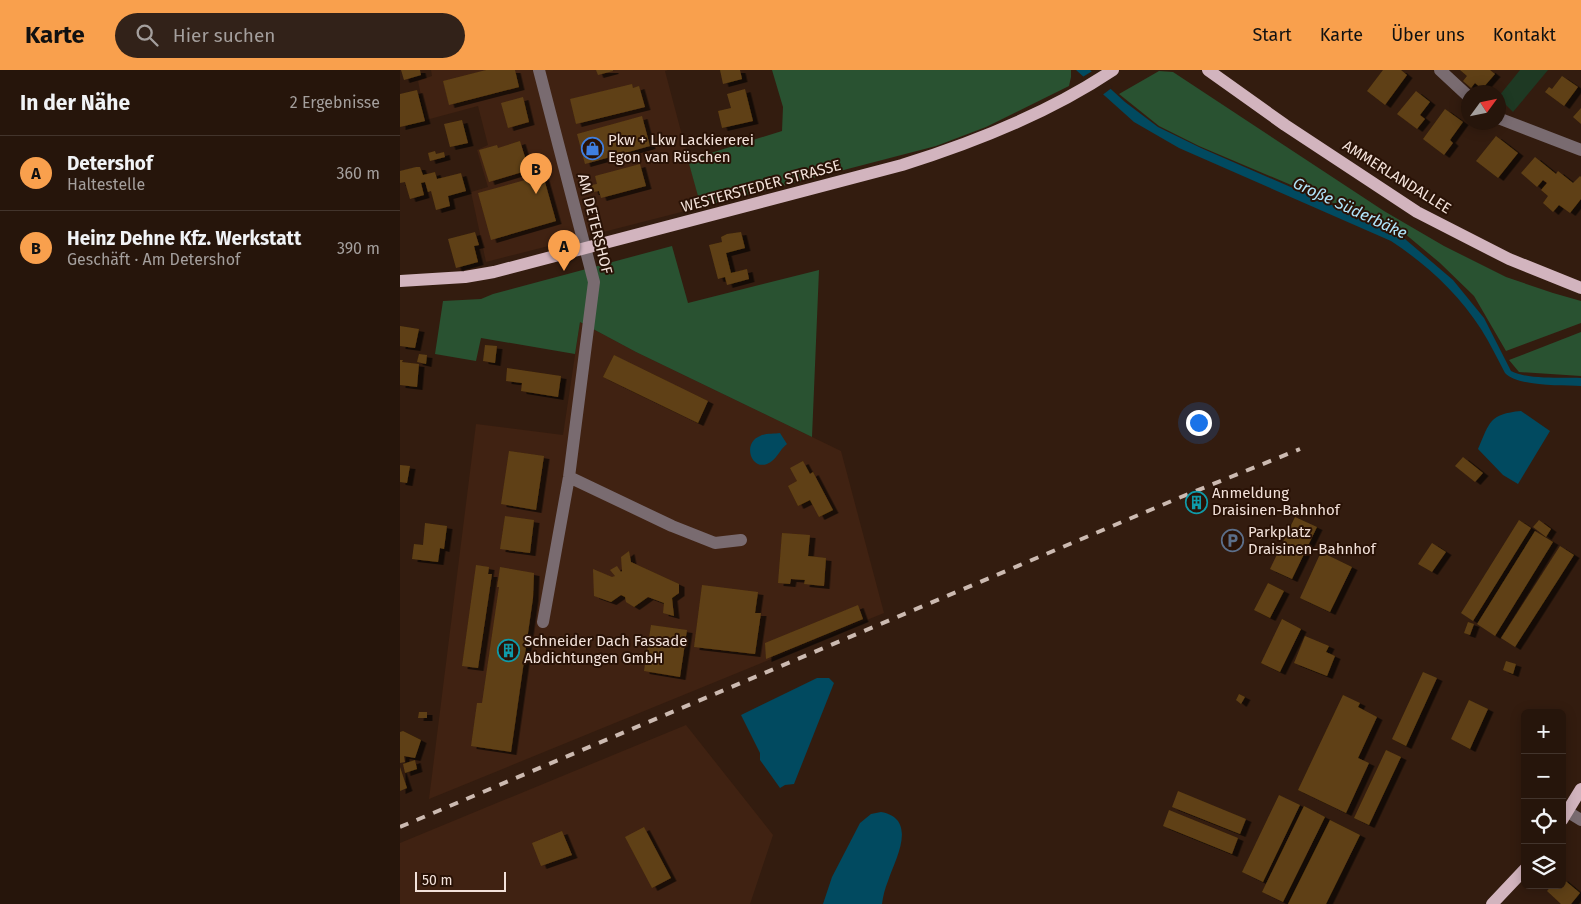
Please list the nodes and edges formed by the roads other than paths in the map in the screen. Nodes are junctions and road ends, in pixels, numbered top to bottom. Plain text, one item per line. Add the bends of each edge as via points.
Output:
1 (539, 70) edge
2 (1208, 70) edge
3 (1440, 70) edge
4 (1110, 72) edge
5 (1461, 90) edge
6 (1506, 121) edge
7 (1581, 150) edge
8 (586, 248) junction
9 (400, 281) edge
10 (1581, 288) edge
11 (569, 477) junction
12 (741, 540) dead end
13 (543, 622) dead end
14 (1581, 789) edge
15 (1566, 814) edge
16 (1566, 816) edge
17 (1581, 820) edge
18 (1521, 873) edge
19 (1492, 904) edge

1 - 8 street, AM DETERSHOF
2 - 10 main road, AMMERLANDALLEE via 1417,212 1509,260
3 - 5 street
4 - 8 main road, WESTERSTEDER STRASSE via 1010,127 939,154
6 - 7 street
8 - 9 main road, WESTERSTEDER STRASSE via 494,272
8 - 11 street, AM DETERSHOF via 594,282
11 - 12 street via 715,543
11 - 13 street, AM DETERSHOF
14 - 15 main road
16 - 17 street
18 - 19 main road

